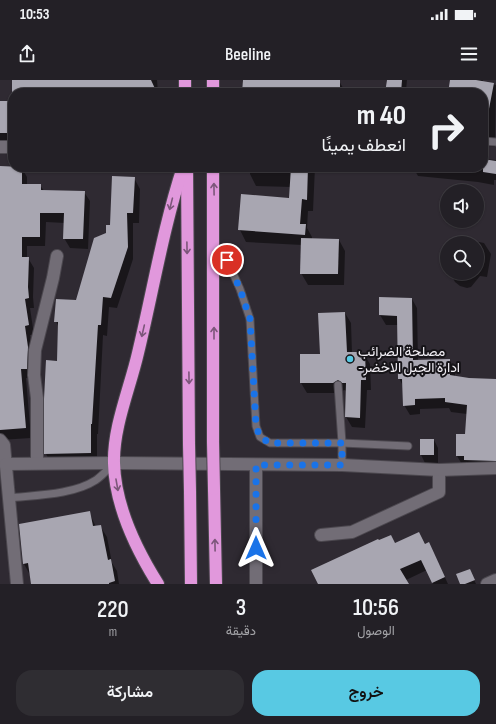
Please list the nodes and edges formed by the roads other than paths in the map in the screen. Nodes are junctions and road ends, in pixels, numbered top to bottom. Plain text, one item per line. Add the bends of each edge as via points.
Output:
1 (182, 172) edge
2 (187, 172) edge
3 (214, 172) edge
4 (214, 252) junction
5 (57, 256) dead end
6 (338, 386) dead end
7 (0, 440) edge
8 (342, 443) junction
9 (408, 446) dead end
10 (37, 463) junction
11 (114, 463) junction
12 (6, 464) junction
13 (256, 465) junction
14 (342, 465) junction
15 (496, 468) edge
16 (439, 470) junction
17 (9, 498) junction
18 (321, 535) dead end
19 (496, 580) edge
20 (17, 584) edge
21 (158, 584) edge
22 (192, 584) edge
23 (216, 584) edge
24 (256, 584) edge
25 (487, 584) edge

1 -> 11 highway via 165,229 138,355 118,430
2 -> 22 highway, bridge
4 -> 3 highway
4 - 8 lane via 227,260 250,319 256,426 260,437 270,443
23 -> 4 highway, bridge via 213,442
5 - 10 street via 35,350
6 - 8 lane
7 - 12 street via 4,445
8 - 9 lane
8 - 14 lane
10 - 11 street
10 - 12 street
11 - 13 street
11 - 17 lane via 96,480 80,488
11 -> 21 highway via 124,515 145,564
12 - 17 street
13 - 14 street
13 - 24 street
14 - 16 street
15 - 16 street
16 - 18 street via 439,492 352,532
17 - 20 street
19 - 25 street

